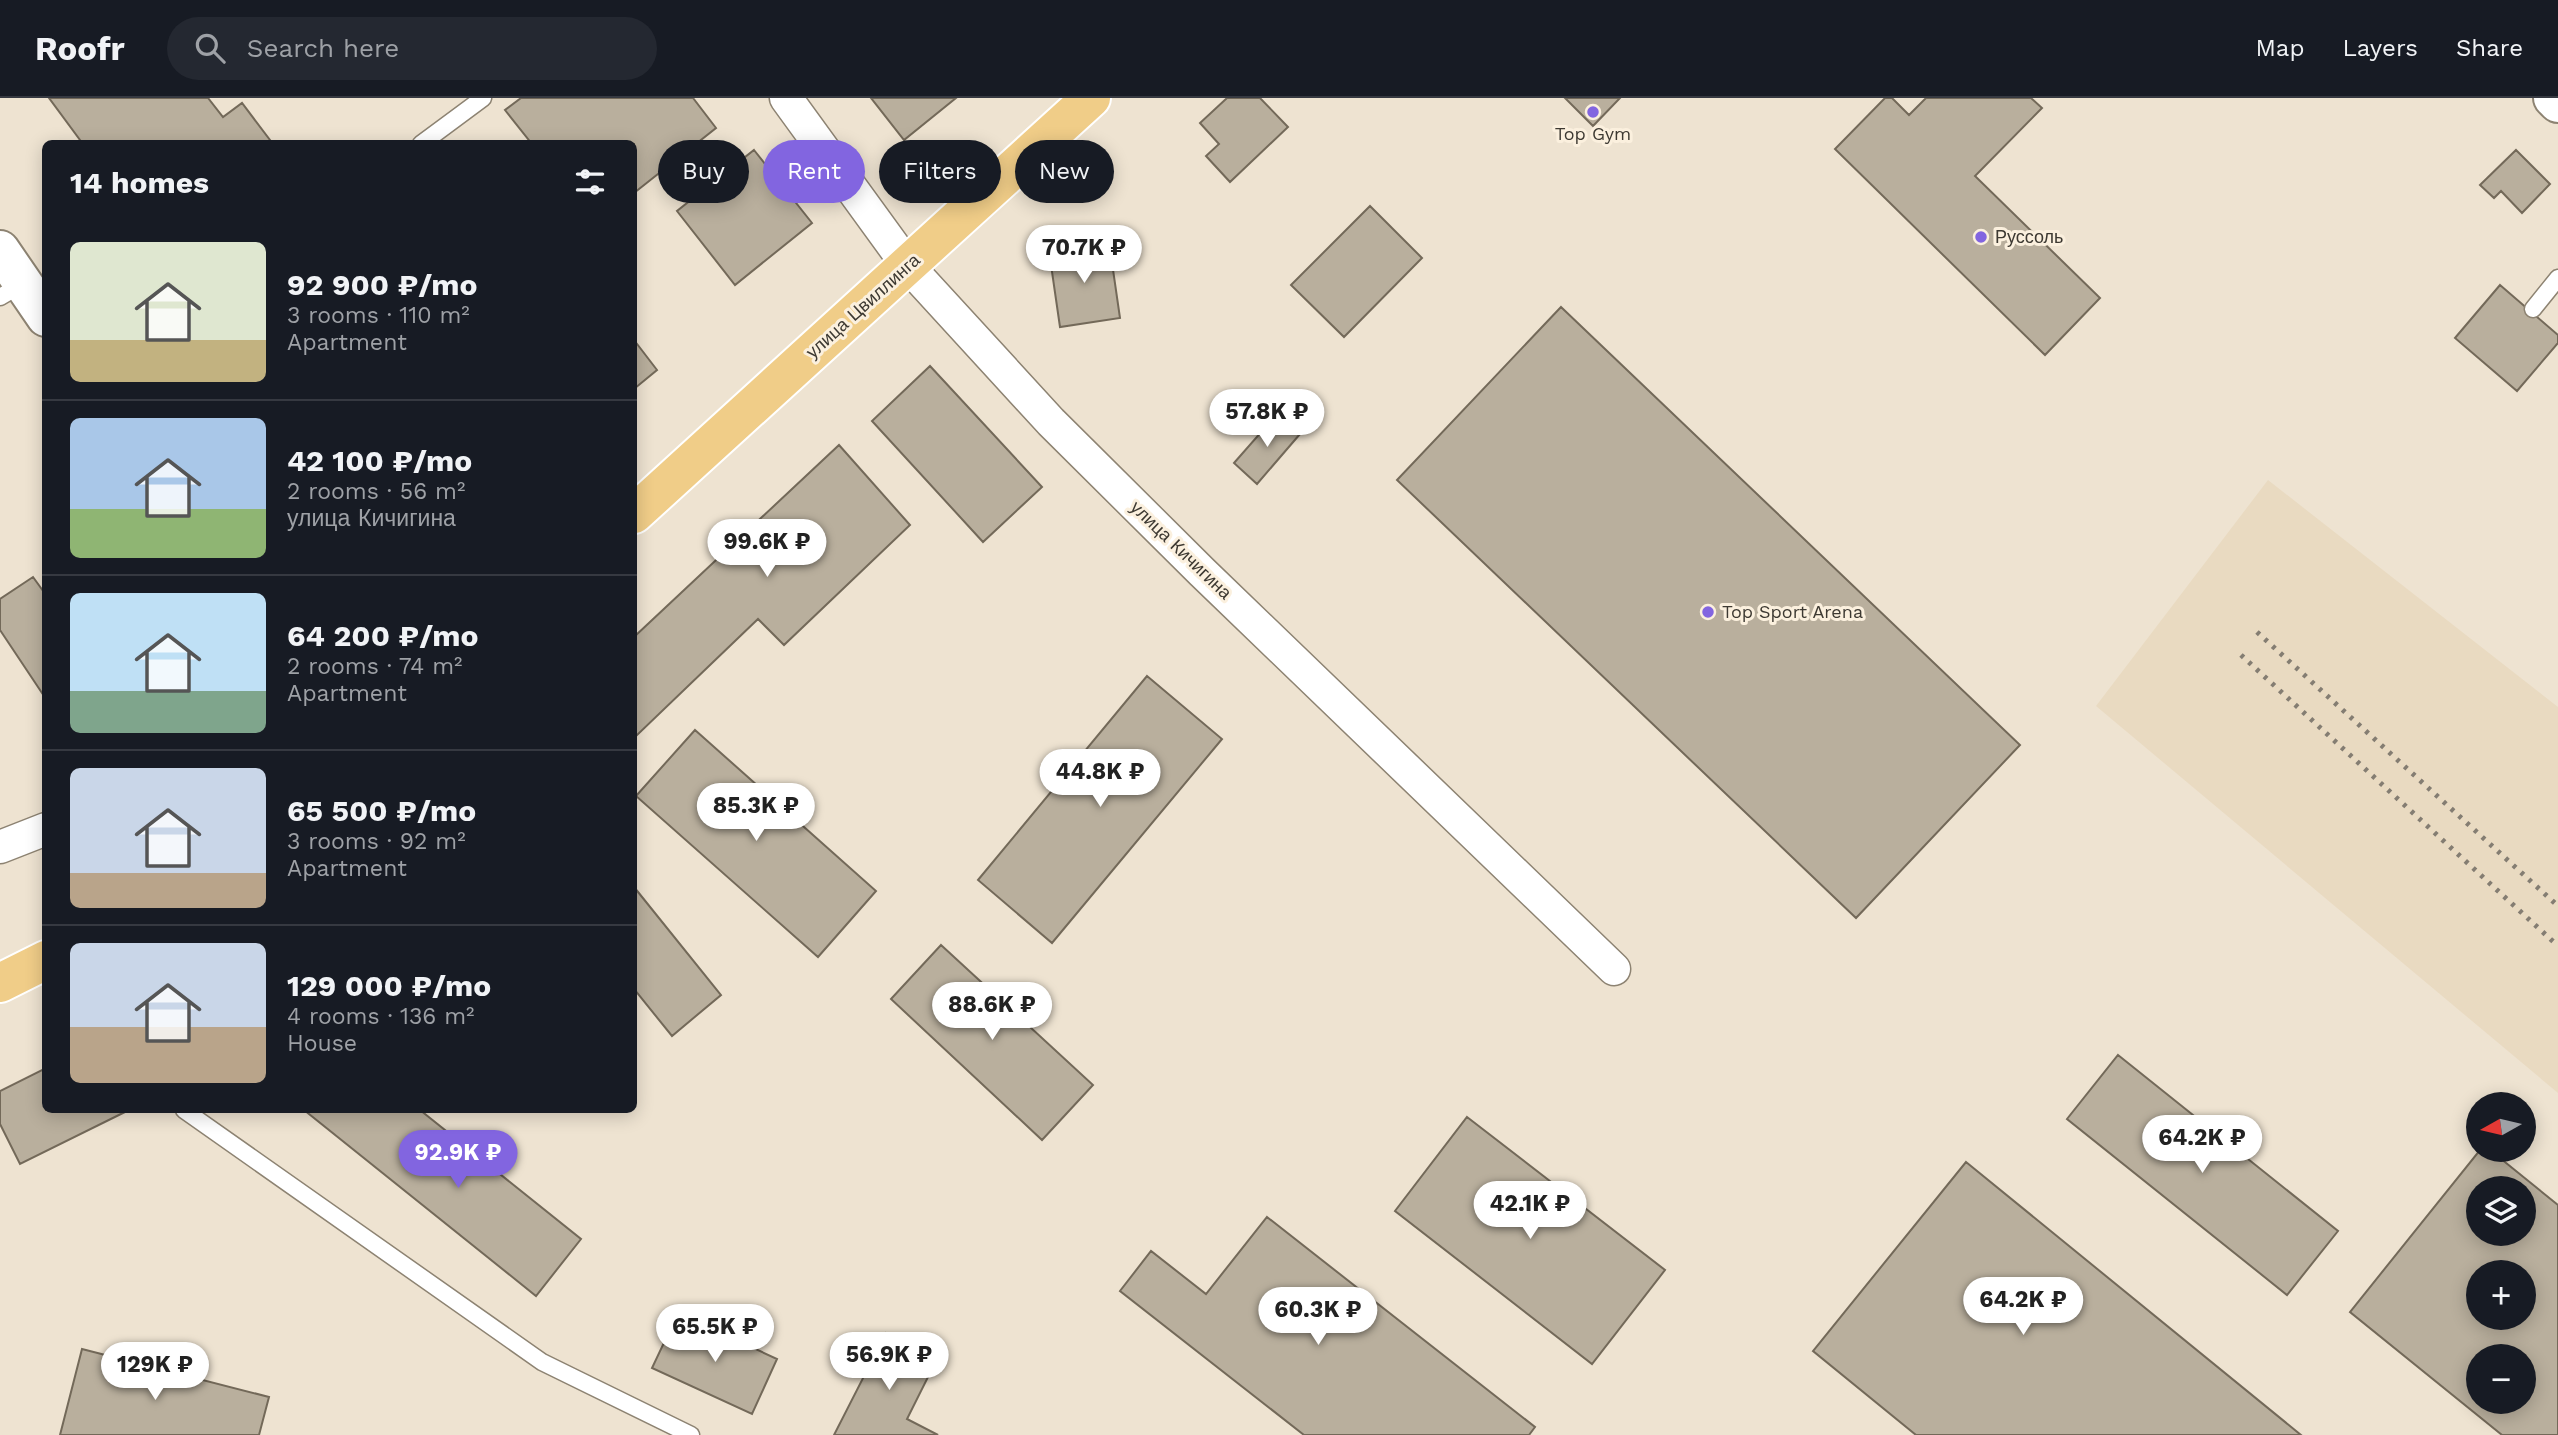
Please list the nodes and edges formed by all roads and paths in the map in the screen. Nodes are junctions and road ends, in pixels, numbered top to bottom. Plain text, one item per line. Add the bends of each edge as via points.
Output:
1 (483, 98) edge
2 (786, 98) edge
3 (1091, 98) edge
4 (2553, 98) edge
5 (2558, 103) edge
6 (426, 140) edge
7 (0, 250) edge
8 (908, 265) junction
9 (2558, 278) edge
10 (11, 291) edge
11 (2533, 309) dead end
12 (42, 314) edge
13 (637, 511) edge
14 (42, 830) edge
15 (0, 846) edge
16 (42, 962) edge
17 (1614, 969) dead end
18 (0, 983) edge
19 (188, 1113) edge
20 (691, 1435) edge

1 - 6 lane
2 - 8 street, улица Кичигина
3 - 8 main road, улица Цвиллинга
4 - 5 street
7 - 10 street
8 - 13 main road, улица Цвиллинга
8 - 17 street, улица Кичигина via 1051,422
9 - 11 lane
10 - 12 street
14 - 15 street
16 - 18 main road
19 - 20 lane via 542,1362

